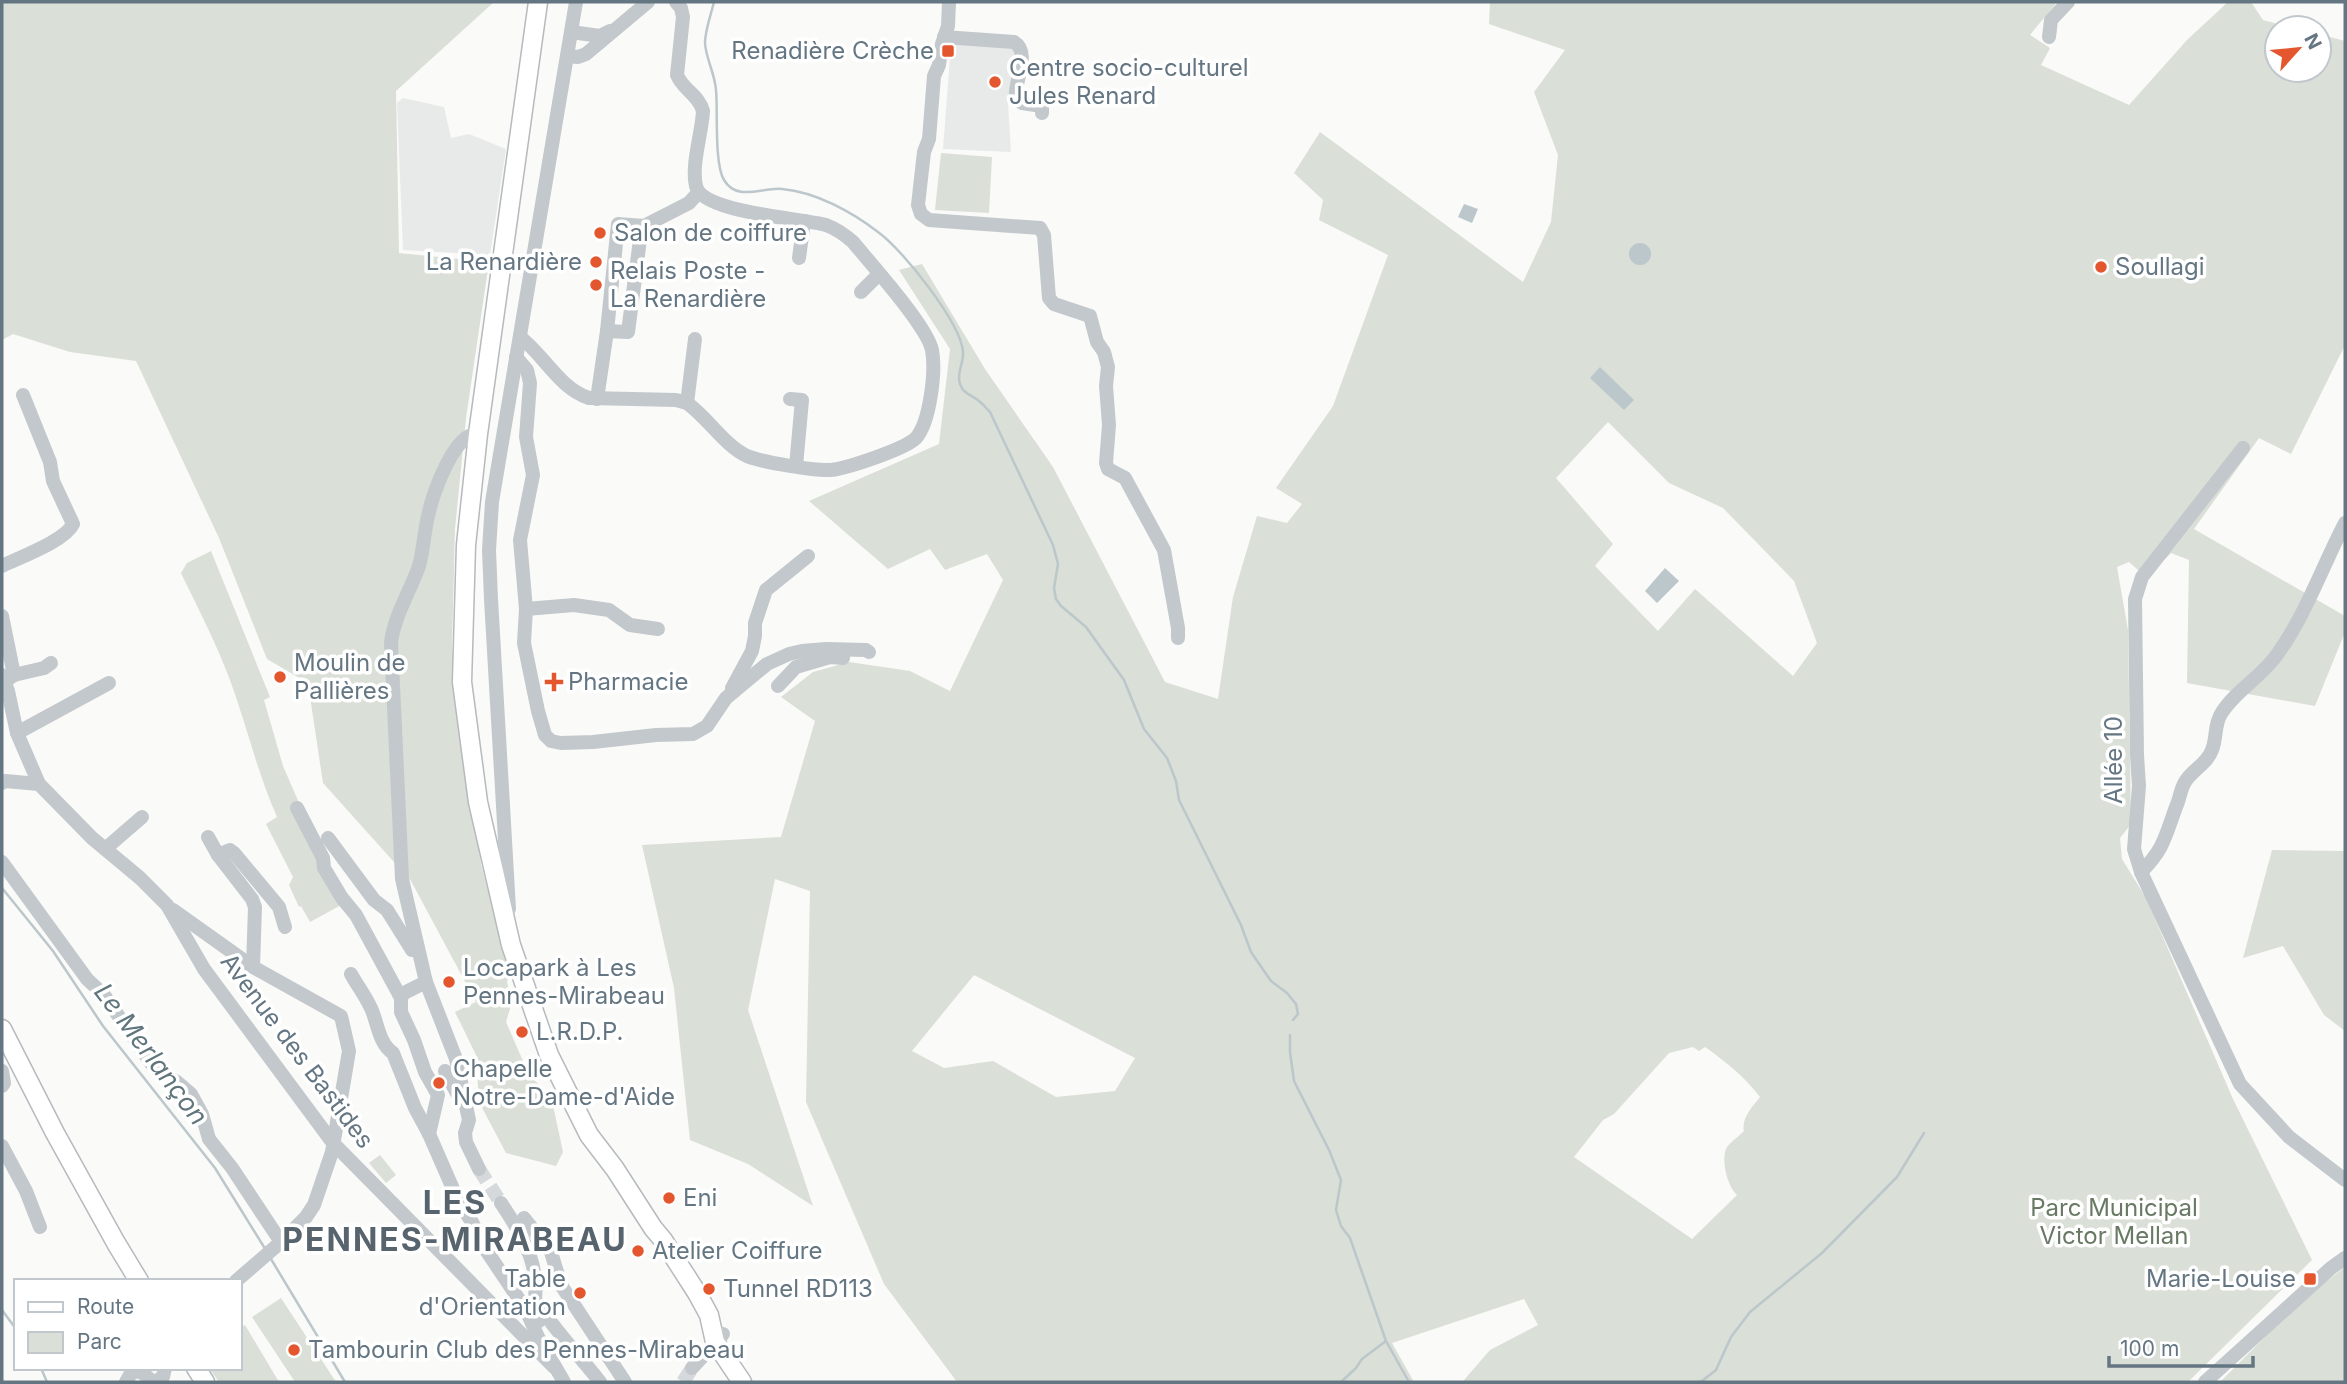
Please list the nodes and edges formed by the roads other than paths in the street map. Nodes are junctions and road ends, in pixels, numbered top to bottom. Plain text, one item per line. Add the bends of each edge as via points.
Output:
1 (538, 2) edge
2 (576, 2) edge
3 (648, 2) edge
4 (676, 2) edge
5 (949, 2) edge
6 (2068, 2) edge
7 (611, 31) junction
8 (571, 32) junction
9 (944, 37) junction
10 (2049, 37) dead end
11 (567, 56) junction
12 (1042, 113) dead end
13 (698, 193) junction
14 (804, 221) junction
15 (644, 226) junction
16 (799, 258) dead end
17 (879, 274) junction
18 (861, 292) dead end
19 (607, 331) junction
20 (520, 337) junction
21 (695, 340) dead end
22 (516, 357) junction
23 (23, 395) dead end
24 (597, 399) junction
25 (790, 400) dead end
26 (687, 402) junction
27 (478, 434) junction
28 (2243, 448) dead end
29 (796, 466) junction
30 (2345, 523) edge
31 (808, 556) dead end
32 (2, 566) edge
33 (526, 609) junction
34 (2, 616) edge
35 (658, 629) dead end
36 (1178, 638) dead end
37 (51, 663) dead end
38 (7, 677) edge
39 (109, 683) dead end
40 (778, 686) dead end
41 (726, 698) junction
42 (17, 733) junction
43 (2, 783) edge
44 (39, 784) junction
45 (297, 807) dead end
46 (502, 811) junction
47 (142, 817) dead end
48 (486, 833) junction
49 (208, 837) dead end
50 (328, 838) dead end
51 (105, 849) junction
52 (218, 855) junction
53 (2, 862) edge
54 (2141, 872) junction
55 (167, 905) junction
56 (285, 928) dead end
57 (511, 945) junction
58 (417, 950) junction
59 (253, 967) junction
60 (351, 974) dead end
61 (426, 982) junction
62 (401, 998) junction
63 (2, 1014) edge
64 (7, 1040) edge
65 (2, 1071) edge
66 (445, 1071) dead end
67 (2, 1086) edge
68 (464, 1102) junction
69 (429, 1134) junction
70 (333, 1143) junction
71 (2, 1146) edge
72 (479, 1169) tunnel mouth
73 (2345, 1180) edge
74 (501, 1203) tunnel mouth
75 (524, 1218) dead end
76 (40, 1227) dead end
77 (281, 1242) junction
78 (2345, 1258) edge
79 (138, 1279) edge
80 (238, 1279) edge
81 (535, 1300) junction
82 (719, 1338) junction
83 (554, 1367) junction
84 (692, 1368) tunnel mouth
85 (165, 1370) edge
86 (748, 1378) edge
87 (126, 1382) edge
88 (564, 1382) edge
89 (600, 1382) edge
90 (625, 1382) edge
91 (2205, 1382) edge

1 - 27 main road
2 - 8 street
3 - 7 street
4 - 13 street via 683,17 677,75 702,111 695,171
5 - 9 street
6 - 10 street via 2051,20
7 - 8 street via 600,36
7 - 11 street via 586,54
8 - 11 street
9 - 12 street via 1021,46 1016,99 1042,106
9 - 36 street via 924,152 921,214 929,220 1040,228 1049,298 1090,316 1104,352 1108,469 1125,478 1164,550
11 - 20 street
13 - 14 street via 722,205
13 - 15 street via 689,203
14 - 16 street
14 - 17 street via 843,233
15 - 19 street via 628,332
15 - 19 street via 618,224
17 - 18 street
17 - 29 street via 932,348 924,426 915,439 900,448 834,470
19 - 24 street
20 - 22 street
20 - 24 street via 576,394
21 - 26 street
22 - 33 street via 527,370 530,383 526,437 533,475 520,540
22 - 46 street via 492,502 489,550
23 - 32 street via 73,524 57,539
24 - 26 street
25 - 29 street via 802,400
26 - 29 street via 737,450 749,457
27 - 48 main road via 466,545 462,682
27 - 58 street via 466,436 455,448 442,476 429,511 421,559 394,623 391,642 402,879
28 - 54 street, Allée 10 via 2141,576 2138,586 2139,786 2134,849
30 - 54 street via 2294,628 2274,658 2221,714 2212,751 2186,780 2163,845
31 - 41 street via 766,590 751,651
33 - 35 street via 574,605 609,610 631,625
33 - 41 street via 524,643 530,680 545,735 551,741 693,734 707,726
34 - 38 street
37 - 38 street
38 - 42 street
39 - 42 street
40 - 41 street via 796,667 830,657 869,656 869,652 826,649 789,654 766,664
42 - 44 street
43 - 44 street
44 - 51 street, Avenue des Bastides
45 - 62 street via 324,868 356,915
46 - 48 street
46 - 57 street
47 - 51 street
48 - 57 main road
49 - 52 street
50 - 58 street via 374,900 387,910 412,950
51 - 55 street, Avenue des Bastides
52 - 56 street via 234,853 279,907
52 - 59 street via 255,907
53 - 77 street via 150,1063 191,1094 209,1139
54 - 73 street, Allée 10 via 2240,1084 2288,1137
55 - 59 street
55 - 70 street, Avenue des Bastides via 204,968
57 - 82 main road via 549,1055 589,1135 697,1293
58 - 61 street
59 - 70 street via 341,1016 349,1051
60 - 69 street
61 - 62 street
61 - 68 street via 452,1045
62 - 69 street via 401,1012 438,1095
63 - 64 main road
64 - 79 main road
65 - 67 street
66 - 68 street
68 - 72 street via 469,1123 465,1137
69 - 83 street via 457,1198 526,1310
70 - 77 street via 314,1205
70 - 83 street, Avenue des Bastides
71 - 76 street
74 - 81 street via 519,1229 531,1260
75 - 90 street via 551,1252 561,1285
77 - 80 street
78 - 91 street
81 - 83 street via 533,1307
81 - 89 street
82 - 84 street
82 - 86 main road
83 - 88 street
85 - 87 street via 159,1381 136,1371

